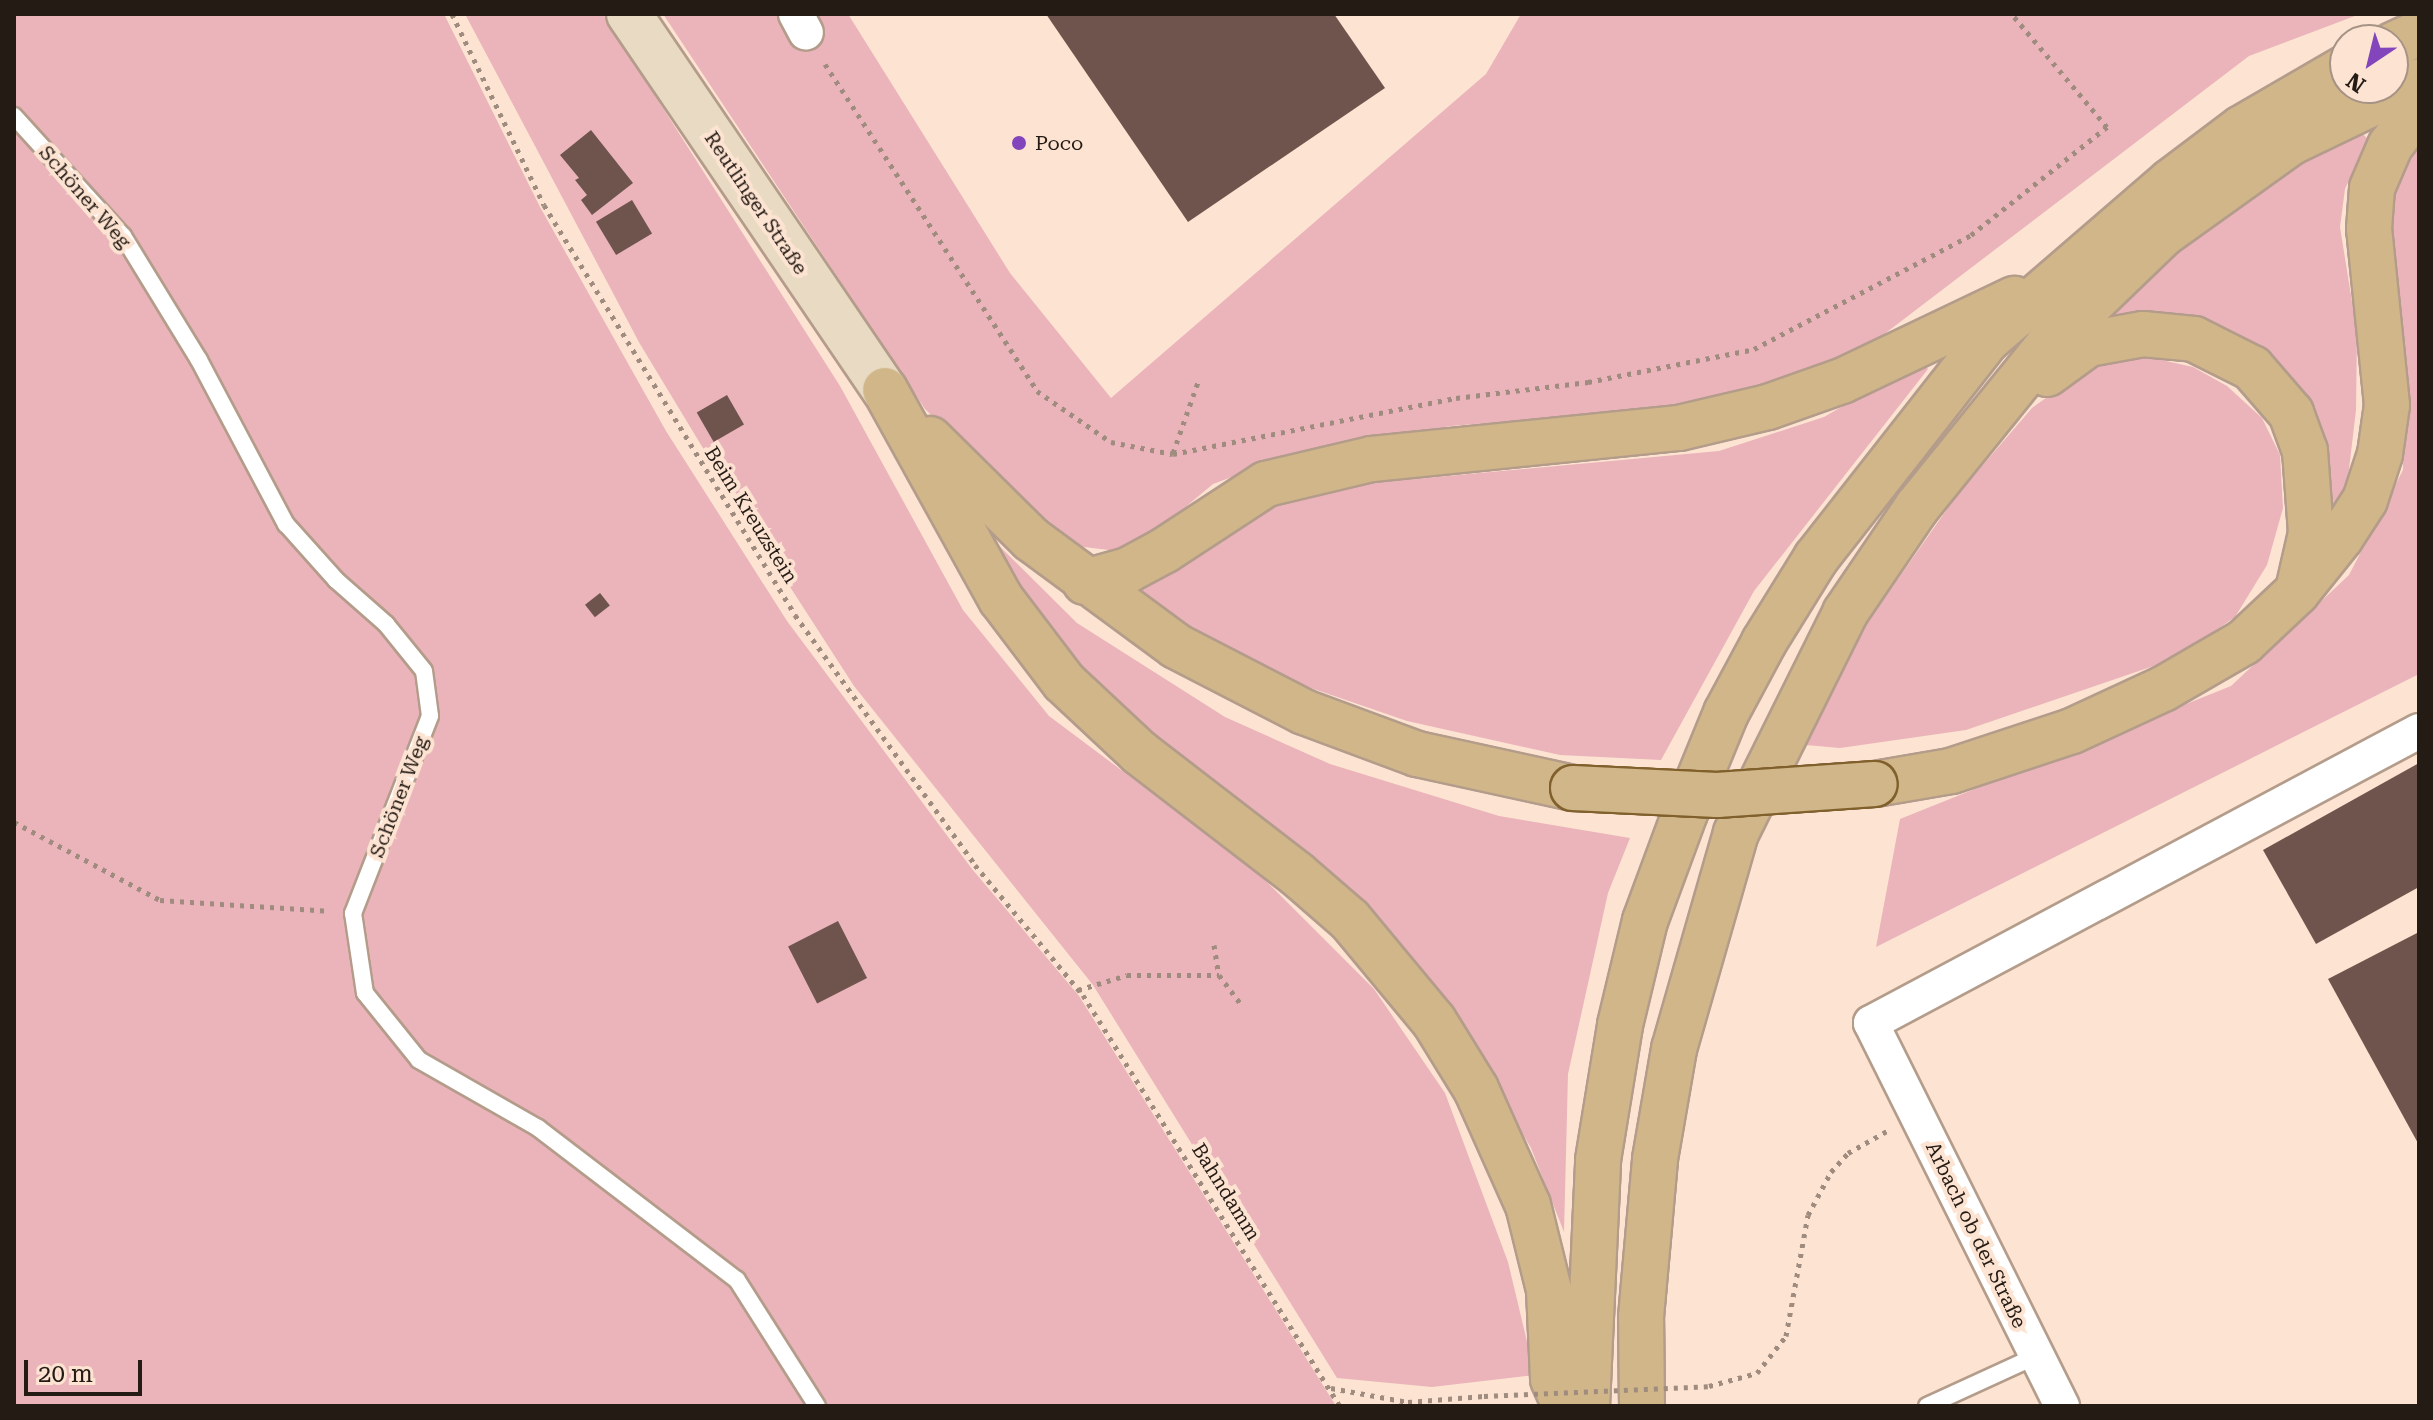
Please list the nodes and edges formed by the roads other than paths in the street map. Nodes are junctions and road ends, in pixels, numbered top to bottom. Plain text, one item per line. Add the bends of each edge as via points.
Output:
1 (629, 14) edge
2 (2329, 77) edge
3 (2419, 81) edge
4 (2419, 108) edge
5 (14, 116) edge
6 (2048, 282) junction
7 (885, 390) junction
8 (2001, 408) junction
9 (1085, 582) junction
10 (2297, 592) junction
11 (2419, 731) edge
12 (2036, 1356) junction
13 (817, 1406) edge
14 (1565, 1406) edge
15 (1587, 1406) edge
16 (1642, 1406) edge
17 (1927, 1406) edge
18 (2062, 1406) edge

1 - 7 main road, Reutlinger Straße
2 - 6 main road via 2242,128
3 - 8 main road via 2290,143 2163,234 2048,345
4 - 10 main road via 2390,146 2372,188 2369,229 2387,405 2380,454 2365,500
5 - 13 lane, Schöner Weg via 123,236 199,360 286,524 336,580 386,624 424,671 430,716 353,913 365,993 419,1060 538,1128 737,1280
6 - 9 main road via 1842,381 1768,407 1679,428 1372,459 1266,484 1165,550 1128,570
6 - 15 main road via 1986,341 1825,545 1726,713 1645,921 1620,1025 1598,1160
7 - 9 main road via 956,467
7 - 14 main road via 1001,599 1064,682 1140,753 1350,920 1434,1021 1476,1089 1528,1205 1549,1290 1553,1379
8 - 10 main road via 2088,344 2143,334 2194,339 2252,368 2291,413 2305,451 2311,533
8 - 16 main road via 1925,496 1845,613 1736,833 1674,1049 1655,1159 1641,1317
9 - 10 main road, bridge via 1176,646 1304,712 1417,754 1573,788 1717,795 1875,784 1951,771 2085,725 2244,642
11 - 12 street, Arbach ob der Straße via 1871,1023
12 - 17 lane
12 - 18 street, Arbach ob der Straße

